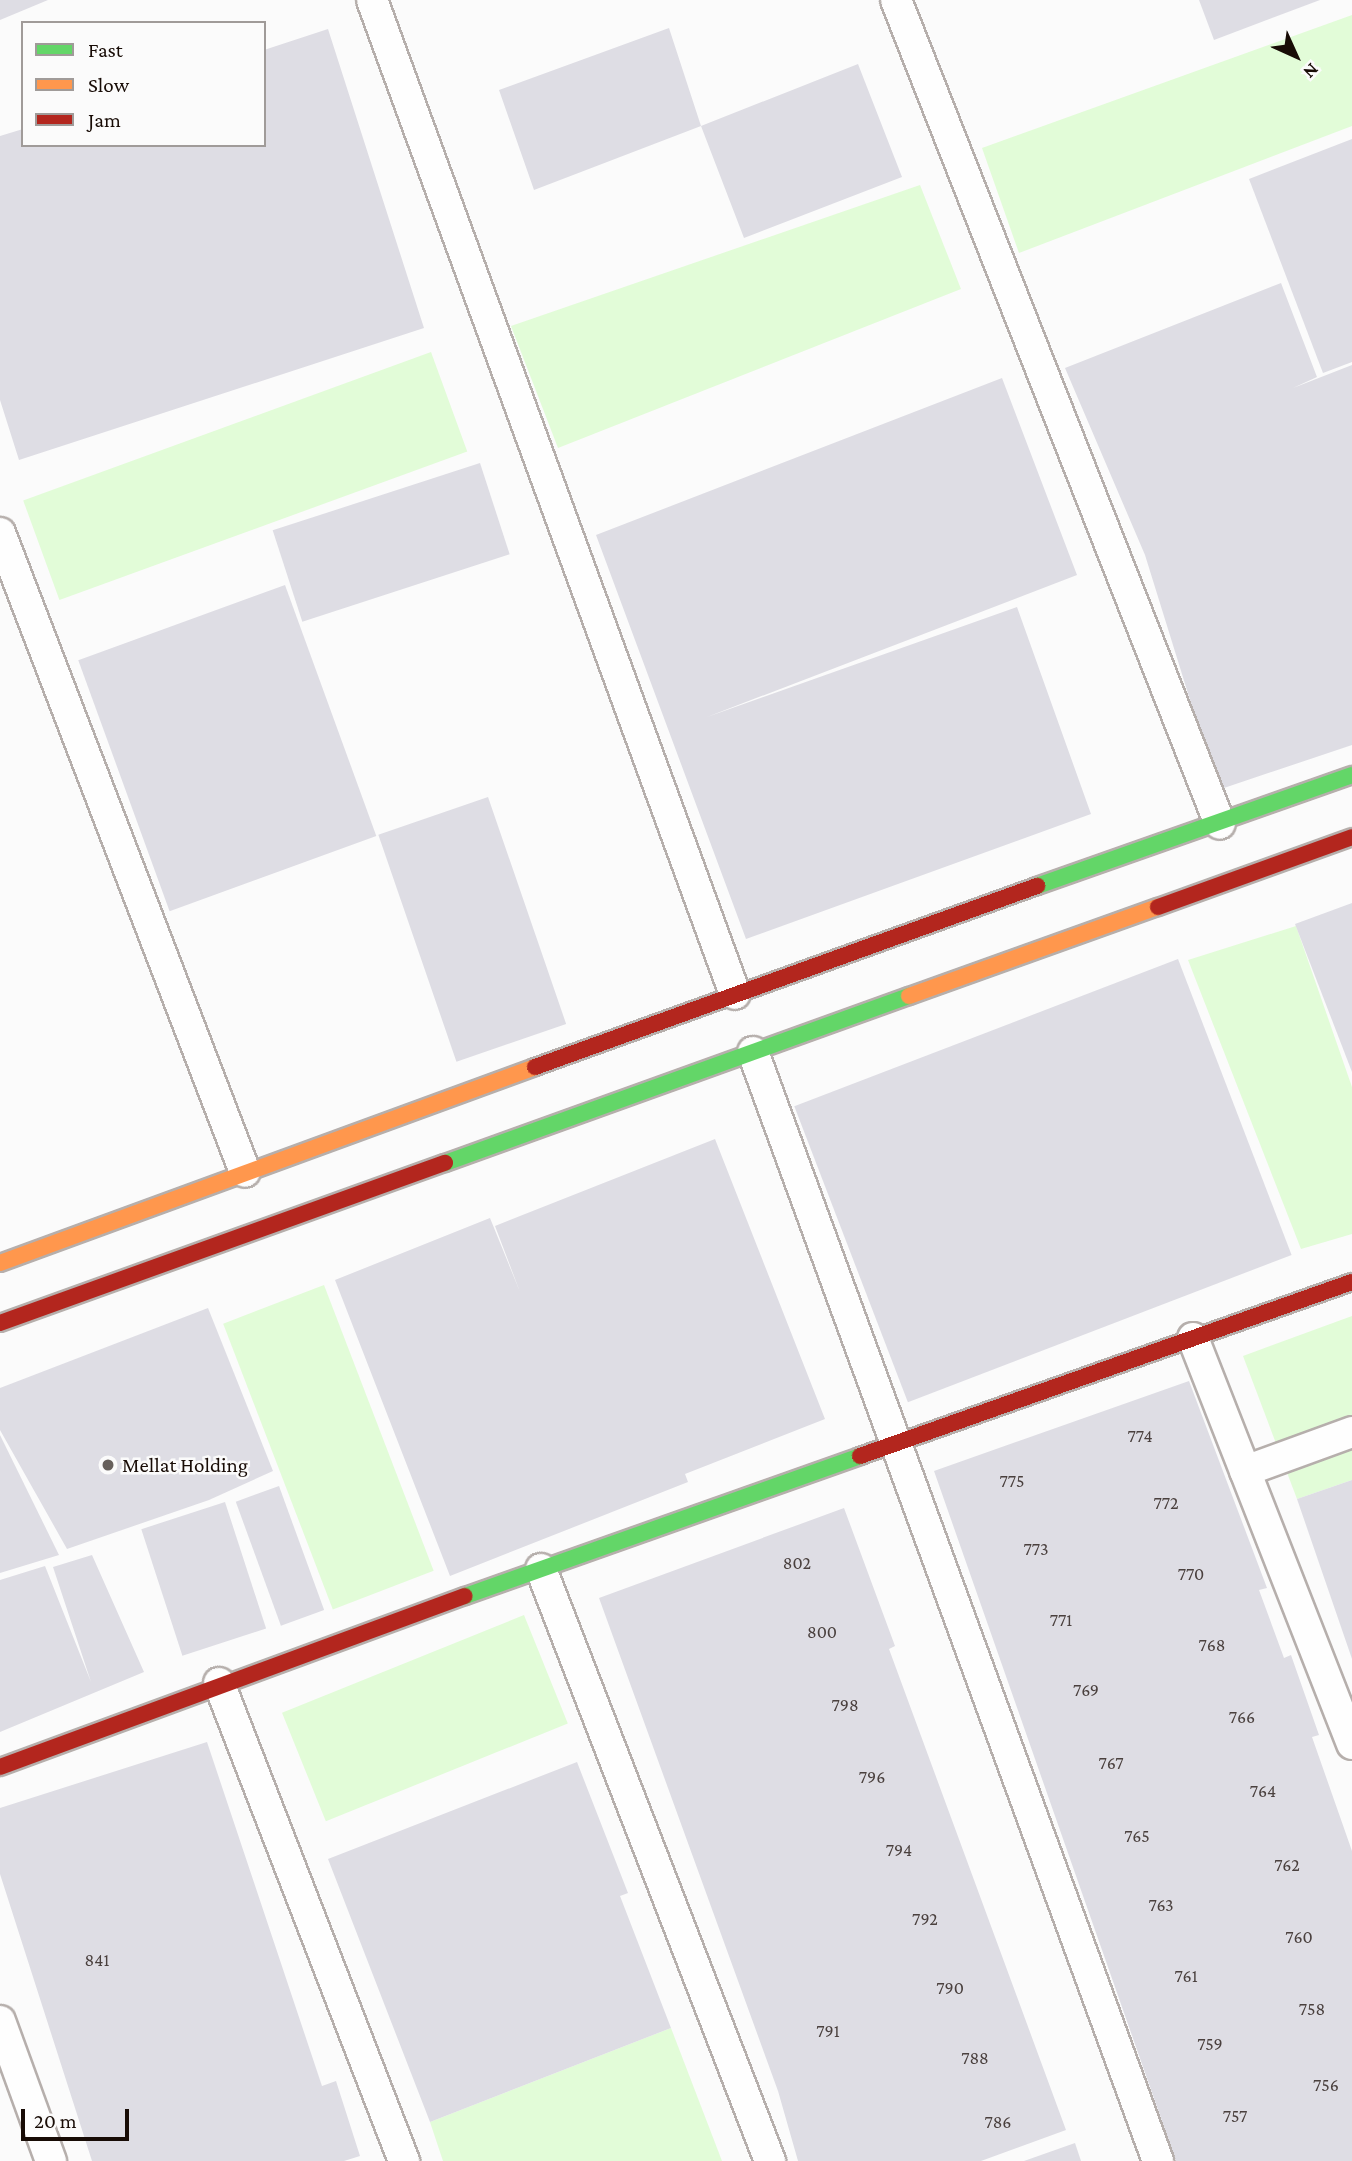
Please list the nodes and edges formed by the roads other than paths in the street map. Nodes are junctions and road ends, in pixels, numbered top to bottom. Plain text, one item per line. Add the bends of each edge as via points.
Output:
1 (372, 0) edge
2 (896, 0) edge
3 (0, 533) edge
4 (1352, 775) edge
5 (1220, 824) junction
6 (1352, 837) edge
7 (832, 958) junction
8 (840, 980) dead end
9 (735, 994) junction
10 (752, 1052) junction
11 (661, 1060) dead end
12 (670, 1083) junction
13 (245, 1172) junction
14 (0, 1263) edge
15 (1352, 1282) edge
16 (0, 1323) edge
17 (1193, 1338) junction
18 (1352, 1432) edge
19 (899, 1443) junction
20 (1245, 1471) junction
21 (541, 1569) junction
22 (219, 1683) junction
23 (1352, 1744) edge
24 (0, 1767) edge
25 (0, 2021) edge
26 (51, 2161) edge
27 (404, 2161) edge
28 (770, 2161) edge
29 (1158, 2161) edge

1 - 9 street
2 - 5 street
3 - 13 street
4 - 5 street
5 - 7 street
6 - 10 street via 850,1009
7 - 8 street
7 - 9 street
9 - 13 street via 651,1031
10 - 12 street
10 - 19 street
11 - 12 street
12 - 16 street
13 - 14 street
15 - 17 street
17 - 19 street
17 - 20 street
18 - 20 street
19 - 21 street
19 - 29 street
20 - 23 street
21 - 22 street
21 - 28 street
22 - 24 street
22 - 27 street
25 - 26 street

